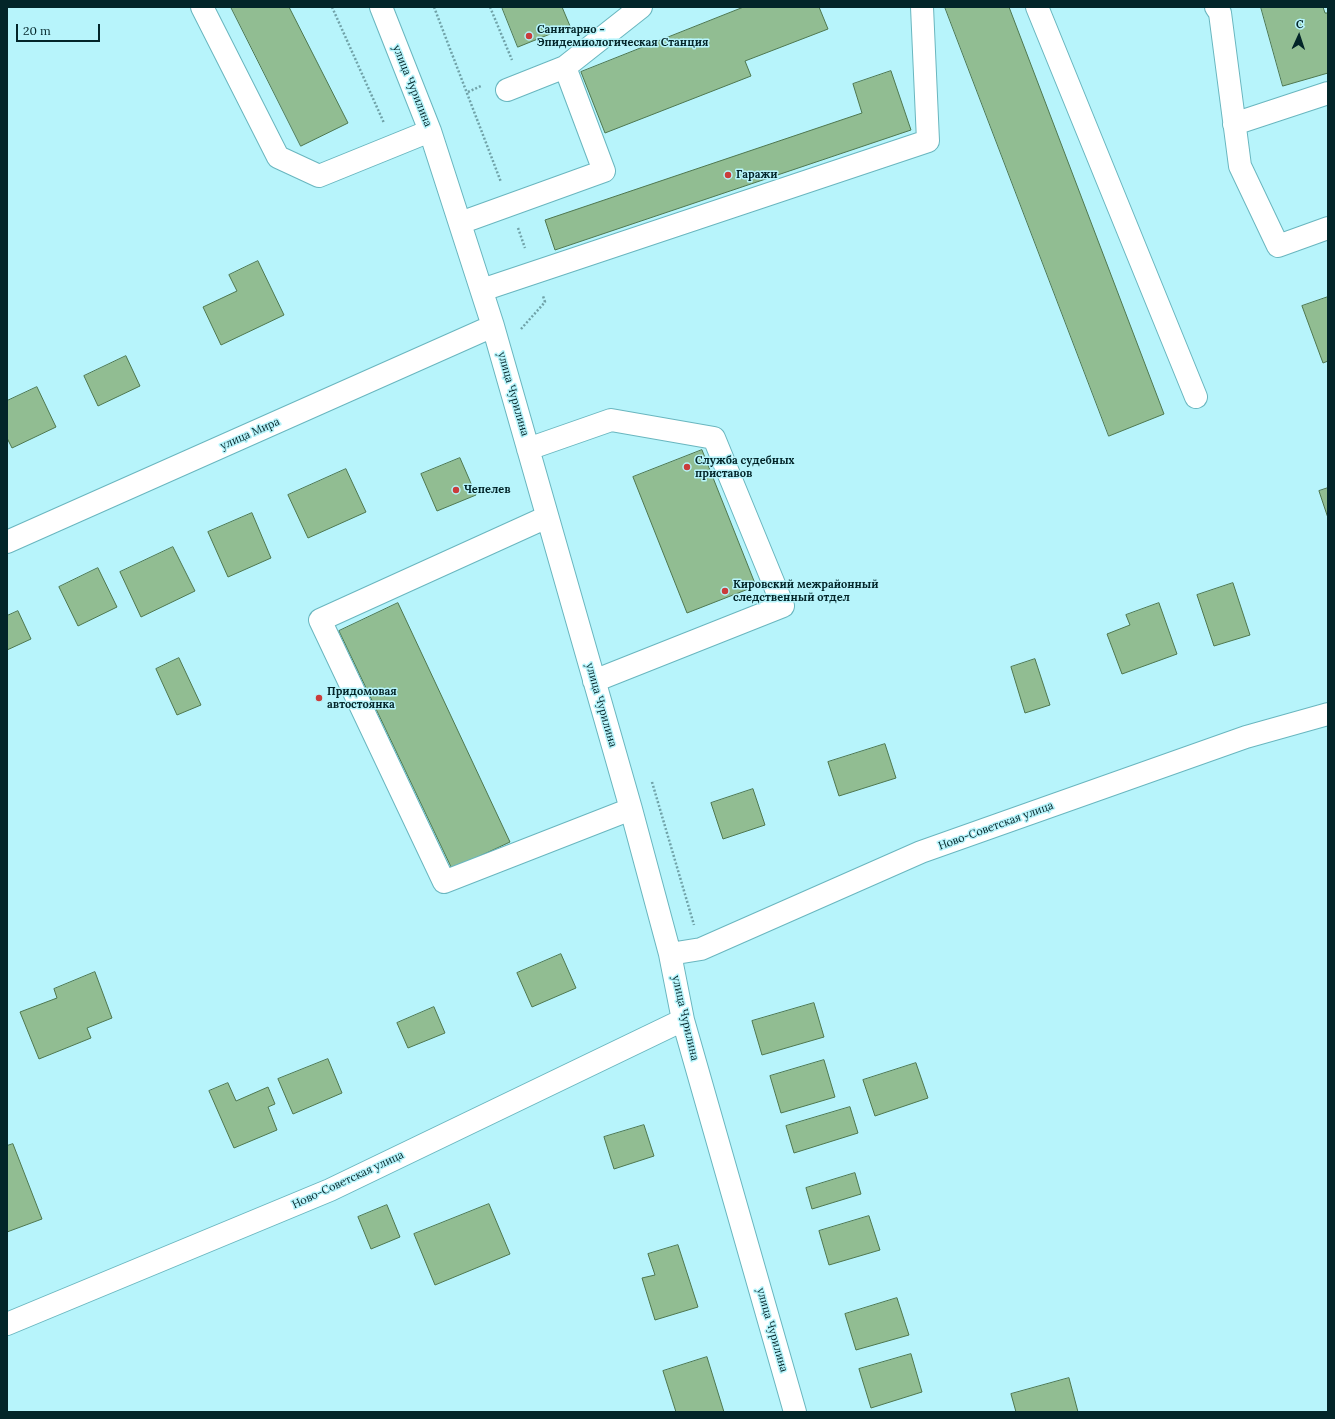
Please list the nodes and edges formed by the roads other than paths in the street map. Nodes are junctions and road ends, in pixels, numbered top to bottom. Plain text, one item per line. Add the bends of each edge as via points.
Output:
1 (202, 7) edge
2 (381, 7) edge
3 (641, 7) edge
4 (922, 7) edge
5 (1037, 7) edge
6 (1216, 7) edge
7 (565, 67) junction
8 (507, 90) dead end
9 (1328, 93) edge
10 (1234, 124) junction
11 (430, 131) junction
12 (460, 223) junction
13 (1328, 228) edge
14 (482, 290) junction
15 (493, 326) junction
16 (1196, 397) dead end
17 (528, 450) junction
18 (548, 517) junction
19 (7, 542) edge
20 (594, 681) junction
21 (1328, 714) edge
22 (631, 809) junction
23 (670, 954) junction
24 (683, 1020) junction
25 (7, 1324) edge
26 (795, 1412) edge

1 - 11 street via 278,157 319,176
2 - 11 street, улица Чурилина
3 - 7 street
4 - 14 street via 928,141
5 - 16 street
6 - 10 street via 1220,13
7 - 8 street
7 - 12 street via 604,171
9 - 10 street
10 - 13 street via 1240,166 1278,246
11 - 12 street, улица Чурилина
12 - 14 street, улица Чурилина
14 - 15 street, улица Чурилина
15 - 17 street, улица Чурилина
15 - 19 street, улица Мира
17 - 18 street, улица Чурилина
17 - 20 street via 611,420 714,438 784,606
18 - 20 street, улица Чурилина
18 - 22 street via 320,620 444,882
20 - 22 street, улица Чурилина
21 - 23 street, Ново-Советская улица via 1246,736 921,852 701,949
22 - 23 street, улица Чурилина
23 - 24 street, улица Чурилина
24 - 25 street, Ново-Советская улица via 330,1190
24 - 26 street, улица Чурилина

